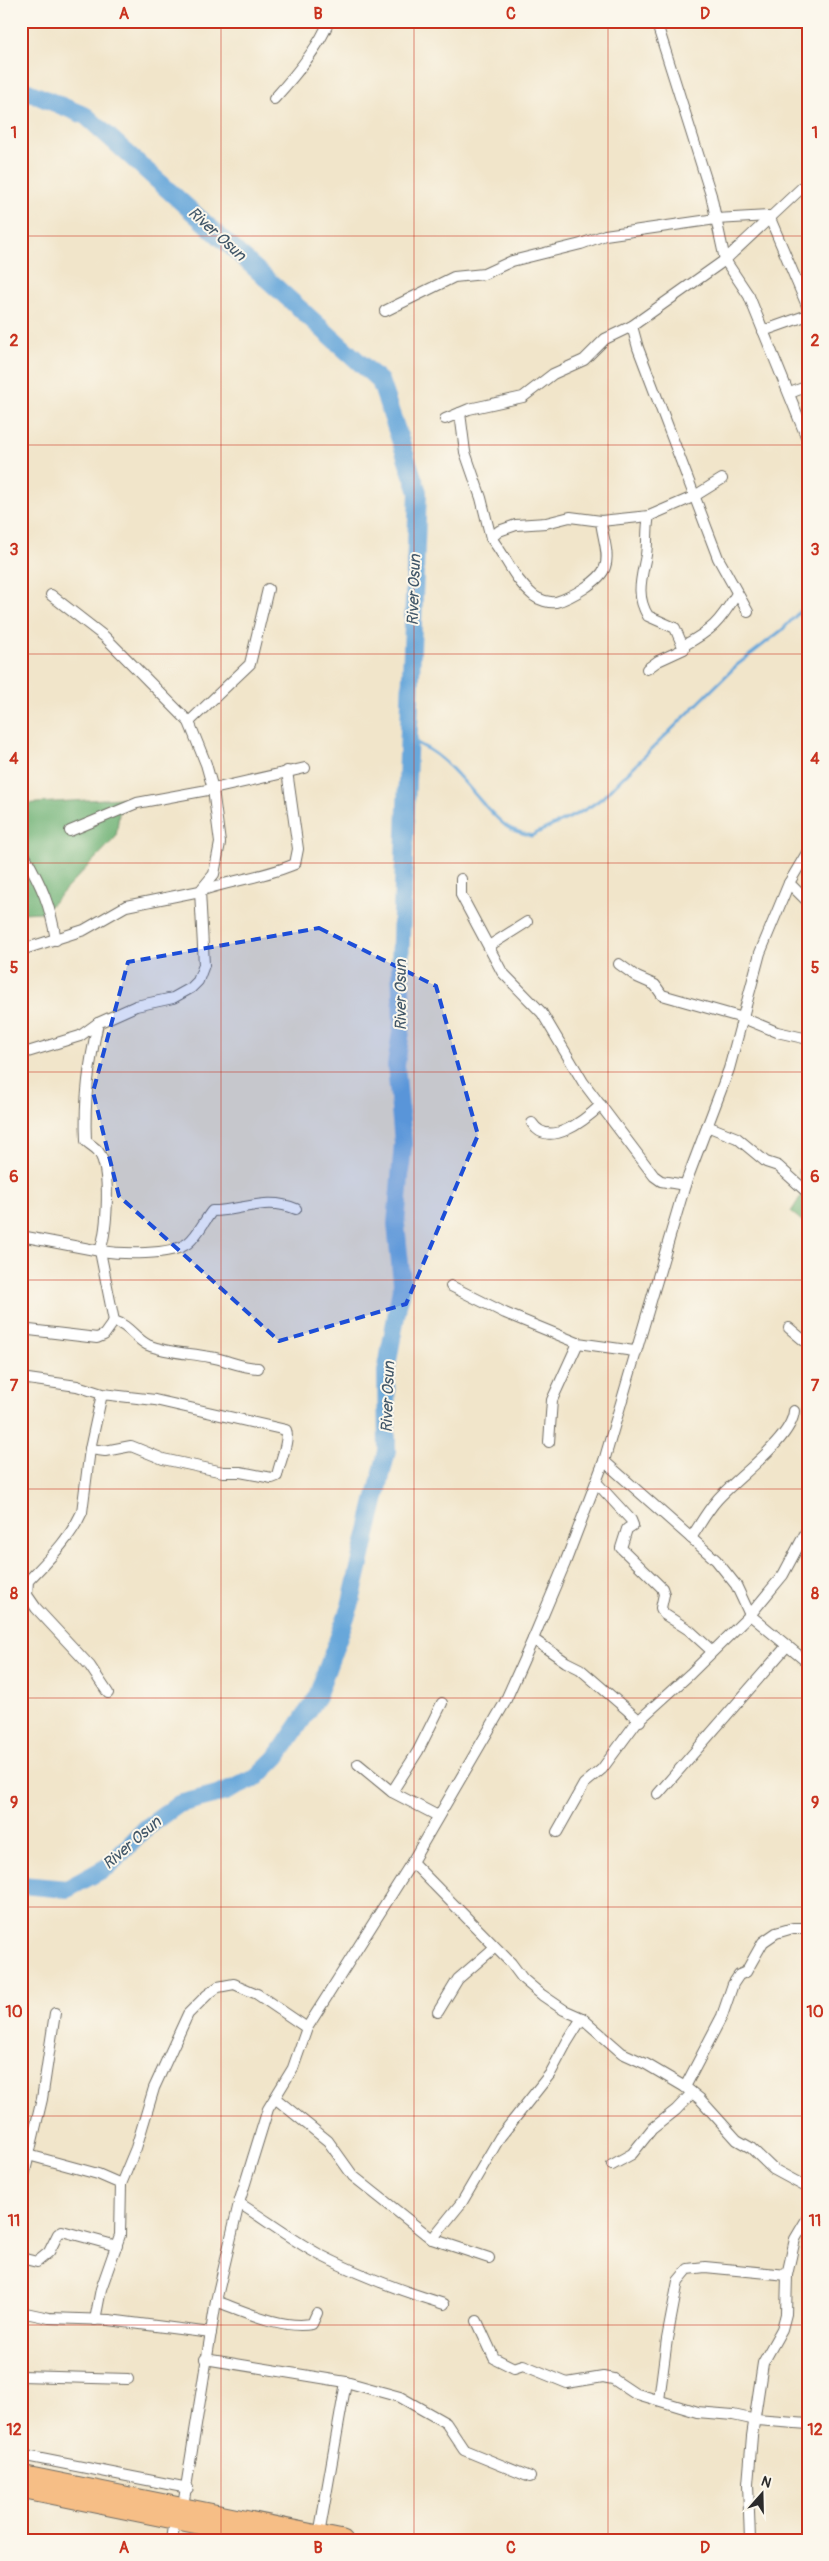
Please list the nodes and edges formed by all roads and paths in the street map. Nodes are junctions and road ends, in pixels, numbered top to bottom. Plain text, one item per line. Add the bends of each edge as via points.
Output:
1 (329, 21) edge
2 (656, 21) edge
3 (274, 99) dead end
4 (808, 182) edge
5 (769, 216) junction
6 (716, 219) junction
7 (725, 260) junction
8 (808, 308) edge
9 (384, 311) dead end
10 (808, 315) edge
11 (632, 326) junction
12 (763, 331) junction
13 (808, 386) edge
14 (790, 393) junction
15 (460, 412) junction
16 (445, 419) dead end
17 (808, 441) edge
18 (722, 479) dead end
19 (693, 497) junction
20 (648, 516) junction
21 (601, 521) junction
22 (491, 538) junction
23 (268, 589) dead end
24 (736, 594) junction
25 (50, 595) dead end
26 (748, 612) dead end
27 (682, 646) junction
28 (647, 669) dead end
29 (189, 722) junction
30 (305, 768) dead end
31 (287, 771) junction
32 (213, 789) junction
33 (70, 831) dead end
34 (808, 851) edge
35 (25, 856) dead end
36 (461, 879) dead end
37 (789, 883) junction
38 (200, 891) junction
39 (808, 902) edge
40 (527, 922) dead end
41 (56, 940) junction
42 (489, 946) junction
43 (21, 950) edge
44 (619, 964) dead end
45 (742, 1018) junction
46 (98, 1023) junction
47 (808, 1040) edge
48 (22, 1051) edge
49 (601, 1106) junction
50 (532, 1123) dead end
51 (707, 1126) junction
52 (684, 1185) junction
53 (808, 1193) edge
54 (296, 1209) dead end
55 (21, 1236) edge
56 (100, 1251) junction
57 (452, 1286) dead end
58 (114, 1321) junction
59 (789, 1328) dead end
60 (21, 1329) edge
61 (578, 1343) junction
62 (808, 1344) edge
63 (634, 1352) junction
64 (258, 1368) dead end
65 (21, 1378) edge
66 (102, 1394) junction
67 (794, 1410) dead end
68 (549, 1442) dead end
69 (90, 1449) junction
70 (604, 1461) junction
71 (596, 1482) junction
72 (808, 1528) edge
73 (691, 1538) junction
74 (750, 1615) junction
75 (533, 1639) junction
76 (786, 1646) junction
77 (712, 1651) junction
78 (808, 1663) edge
79 (108, 1693) dead end
80 (442, 1703) dead end
81 (640, 1721) junction
82 (358, 1764) dead end
83 (392, 1792) junction
84 (658, 1794) dead end
85 (438, 1816) junction
86 (557, 1832) dead end
87 (412, 1862) junction
88 (808, 1928) edge
89 (494, 1948) junction
90 (438, 2012) dead end
91 (55, 2013) dead end
92 (582, 2018) junction
93 (307, 2028) junction
94 (688, 2090) junction
95 (275, 2098) junction
96 (25, 2154) edge
97 (612, 2166) dead end
98 (126, 2170) junction
99 (98, 2174) junction
100 (121, 2184) junction
101 (21, 2188) edge
102 (808, 2188) edge
103 (239, 2203) junction
104 (808, 2218) edge
105 (432, 2239) junction
106 (117, 2246) junction
107 (21, 2258) edge
108 (489, 2258) dead end
109 (787, 2275) junction
110 (216, 2301) junction
111 (444, 2304) dead end
112 (21, 2312) edge
113 (317, 2313) dead end
114 (95, 2320) junction
115 (477, 2321) dead end
116 (211, 2333) junction
117 (205, 2359) junction
118 (21, 2376) edge
119 (128, 2379) dead end
120 (346, 2382) junction
121 (659, 2400) junction
122 (756, 2420) junction
123 (808, 2424) edge
124 (21, 2455) edge
125 (21, 2475) edge
126 (530, 2477) dead end
127 (21, 2488) edge
128 (188, 2488) junction
129 (179, 2513) junction
130 (319, 2535) junction
131 (174, 2539) edge
132 (276, 2540) edge
133 (343, 2540) edge
134 (750, 2540) edge

1 - 3 street via 325,32
2 - 6 street
4 - 5 street
5 - 6 street
5 - 7 street
5 - 8 street
6 - 7 street
6 - 9 street via 605,235 581,244 548,250 484,274 454,278
7 - 11 street
7 - 12 street via 749,296
10 - 12 street
11 - 15 street via 605,339 584,360 553,374 523,397
11 - 19 street
12 - 14 street
13 - 14 street
14 - 17 street
15 - 16 street
15 - 22 street via 464,452
18 - 19 street
19 - 20 street
19 - 24 street
20 - 21 street
20 - 27 street via 640,595 648,616 675,628
21 - 22 street via 570,516 546,524 516,525 499,531
21 - 22 street via 607,556 604,571 588,586 556,602 538,599 516,579
23 - 29 street via 250,664
24 - 26 street
24 - 27 street via 720,620 706,633
25 - 29 street via 105,637
27 - 28 street via 683,651
29 - 32 street
30 - 31 street
31 - 32 street
31 - 38 street via 298,849 295,864
32 - 33 street via 137,803
32 - 38 street via 220,843 214,874
34 - 37 street
35 - 41 street via 52,912
36 - 42 street via 461,895
37 - 39 street
37 - 45 street via 760,953
38 - 41 street via 126,906 84,930
38 - 46 street via 204,965 198,981 173,998 136,1006
40 - 42 street
41 - 43 street
42 - 49 street via 502,972 542,1013
44 - 45 street via 655,985 662,995
45 - 47 street
45 - 51 street via 729,1069
46 - 48 street via 80,1036
46 - 56 street via 88,1070 85,1110 86,1141 98,1150 106,1185 104,1238
49 - 50 street via 561,1133 543,1132
49 - 52 street via 654,1176 661,1181
51 - 52 street
51 - 53 street via 738,1138 766,1162 778,1166
52 - 63 street
54 - 56 street via 275,1202 230,1211 212,1211 188,1243 179,1247 123,1254
55 - 56 street
56 - 58 street
57 - 61 street via 505,1313
58 - 60 street via 104,1335 97,1338
58 - 64 street via 122,1323 141,1340 157,1348 209,1356 240,1367
59 - 62 street
61 - 63 street
61 - 68 street via 552,1400
63 - 70 street
65 - 66 street via 77,1386
66 - 69 street
66 - 69 street via 134,1396 279,1427 288,1435 275,1478 223,1472 163,1459 131,1446 105,1451
67 - 73 street via 794,1421 716,1501
69 - 79 street via 82,1512 61,1544 28,1581 26,1589 36,1608 90,1666
70 - 71 street
70 - 73 street
71 - 75 street
71 - 77 street via 633,1525 627,1529 621,1548 662,1588 661,1608 664,1614 689,1630
72 - 74 street via 783,1575
73 - 74 street via 716,1560 736,1585
74 - 76 street
74 - 77 street
75 - 81 street via 580,1669
75 - 85 street via 504,1704
76 - 78 street
76 - 84 street
77 - 81 street
80 - 83 street via 418,1751
81 - 86 street via 602,1769 584,1784
82 - 83 street
83 - 85 street
85 - 87 street
87 - 89 street
87 - 93 street
88 - 94 street via 776,1933 762,1942 746,1972 739,1975 733,1984
89 - 90 street via 458,1979
89 - 92 street via 542,1995
91 - 96 street via 42,2099
92 - 94 street via 622,2053
92 - 105 street via 550,2074 500,2137 462,2202
93 - 95 street via 293,2068
93 - 98 street via 257,1994 234,1984 218,1987 207,1995 188,2014 179,2033 154,2088
94 - 97 street via 676,2110 652,2129 632,2154
94 - 102 street via 737,2140 773,2169
95 - 103 street via 268,2109
95 - 105 street via 328,2141 353,2176
96 - 99 street
96 - 101 street
98 - 99 street via 114,2175
98 - 100 street
99 - 100 street
100 - 106 street
103 - 110 street
103 - 111 street via 340,2265
104 - 109 street via 795,2239
105 - 108 street
106 - 107 street via 62,2231 49,2252 37,2262
106 - 114 street via 101,2289
109 - 121 street via 705,2267 688,2269 678,2281
109 - 122 street via 786,2314 782,2329 762,2363
110 - 113 street via 260,2317 301,2326 312,2324
110 - 116 street
112 - 114 street via 49,2318
114 - 116 street
115 - 121 street via 494,2358 500,2363 514,2368 523,2365 567,2383 603,2376 634,2393
116 - 117 street
117 - 120 street
117 - 128 street
118 - 119 street
120 - 126 street via 400,2397 446,2423 464,2450
120 - 130 street
121 - 122 street via 697,2412
122 - 123 street
122 - 134 street via 748,2484
124 - 128 street
125 - 129 highway
127 - 129 highway
128 - 129 street
129 - 130 highway
129 - 131 street
129 - 132 highway
130 - 133 highway

